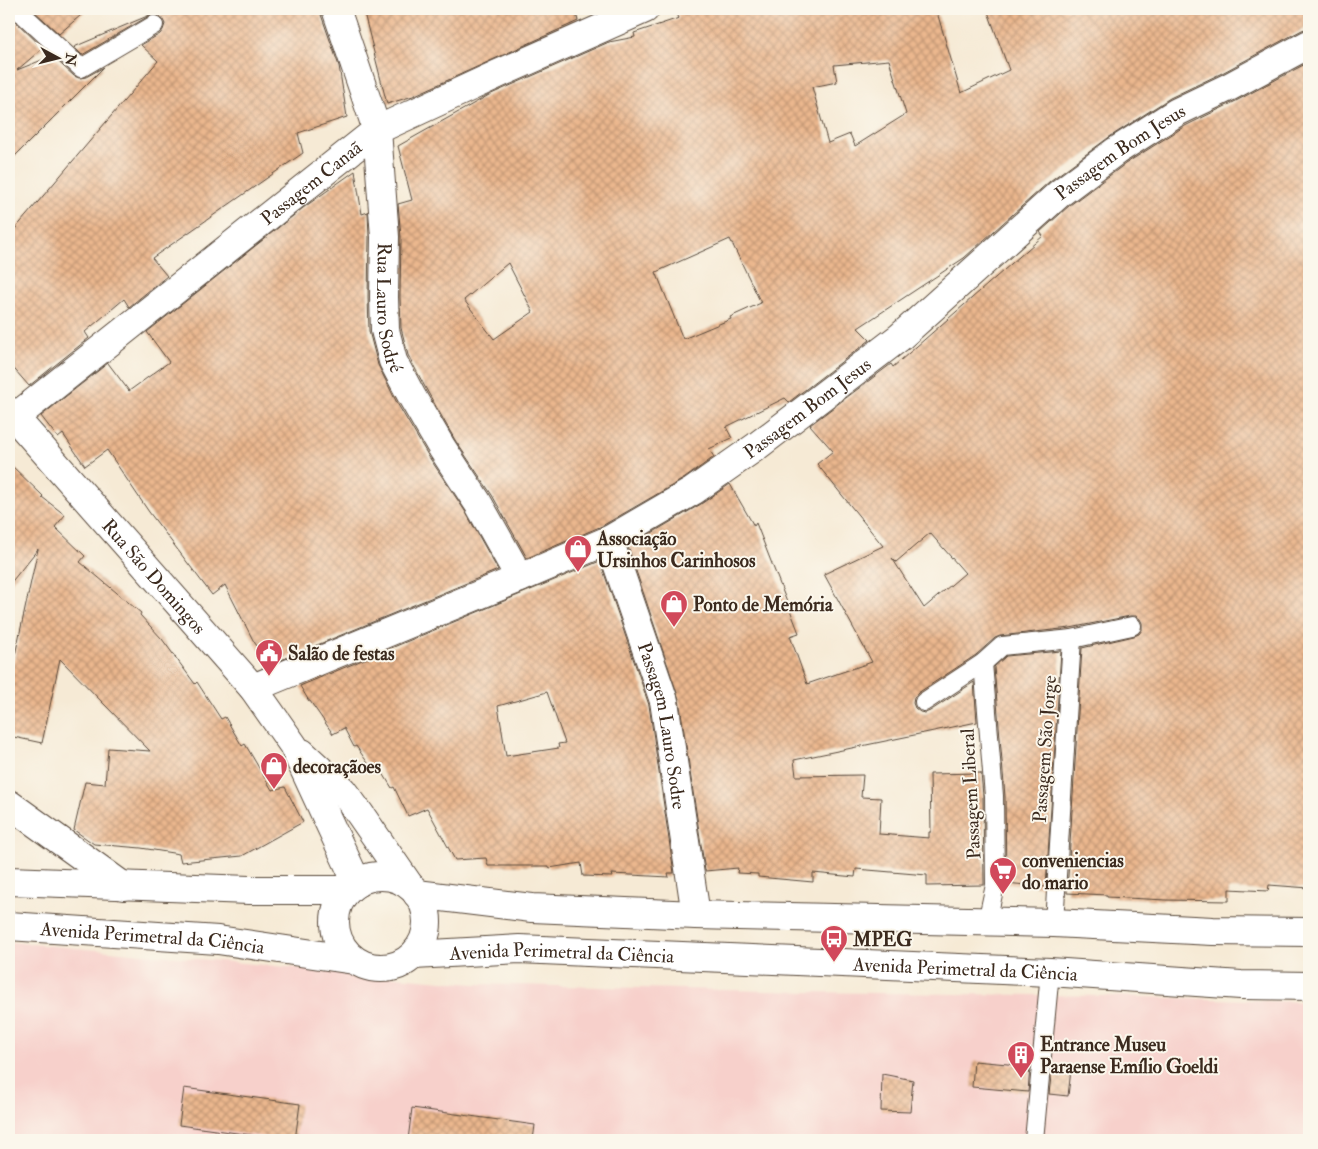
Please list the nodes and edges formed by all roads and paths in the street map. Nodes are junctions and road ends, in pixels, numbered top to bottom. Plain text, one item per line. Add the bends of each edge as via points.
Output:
1 (17, 9) edge
2 (336, 9) edge
3 (645, 9) edge
4 (154, 25) dead end
5 (1309, 44) edge
6 (377, 130) junction
7 (11, 414) edge
8 (609, 540) junction
9 (520, 578) junction
10 (1132, 626) dead end
11 (1072, 638) junction
12 (983, 663) junction
13 (253, 688) junction
14 (924, 702) dead end
15 (293, 745) junction
16 (9, 804) edge
17 (9, 881) edge
18 (123, 886) junction
19 (353, 886) junction
20 (413, 890) junction
21 (696, 915) junction
22 (987, 922) junction
23 (1054, 923) junction
24 (9, 926) edge
25 (1309, 932) edge
26 (414, 955) junction
27 (354, 960) junction
28 (1050, 972) junction
29 (1309, 986) edge
30 (1034, 1140) edge

1 - 4 lane via 82,68
2 - 6 street, Rua Lauro Sodré
3 - 6 street, Passagem Canaã
5 - 8 street, Passagem Bom Jesus via 1176,112 1116,151 1060,193 900,337 693,491
6 - 7 street, Passagem Canaã
6 - 9 street, Rua Lauro Sodré via 385,237 385,330 393,361
7 - 13 street, Rua São Domingos
8 - 9 street, Passagem Bom Jesus
8 - 21 street, Passagem Lauro Sodre via 664,701
9 - 13 street, Passagem Bom Jesus
10 - 11 lane
11 - 12 lane via 1002,646
11 - 23 lane, Passagem São Jorge
12 - 14 lane
12 - 22 lane, Passagem Liberal via 994,796 995,885
13 - 15 street, Rua São Domingos
15 - 19 street, Rua São Domingos
15 - 20 street, Rua São Domingos via 342,790
16 - 18 street
17 - 18 street
18 - 19 street via 249,890
19 - 20 street via 363,880 390,876
19 - 27 street via 341,900 336,926 338,939
20 - 21 street via 532,908
20 - 26 street via 423,903 427,925 425,936
21 - 22 street
22 - 23 street
23 - 25 street
24 - 27 street, Avenida Perimetral da Ciência via 218,940
26 - 27 street via 396,966 385,968 374,968
26 - 28 street, Avenida Perimetral da Ciência via 519,949
28 - 29 street, Avenida Perimetral da Ciência via 1241,985
28 - 30 lane

